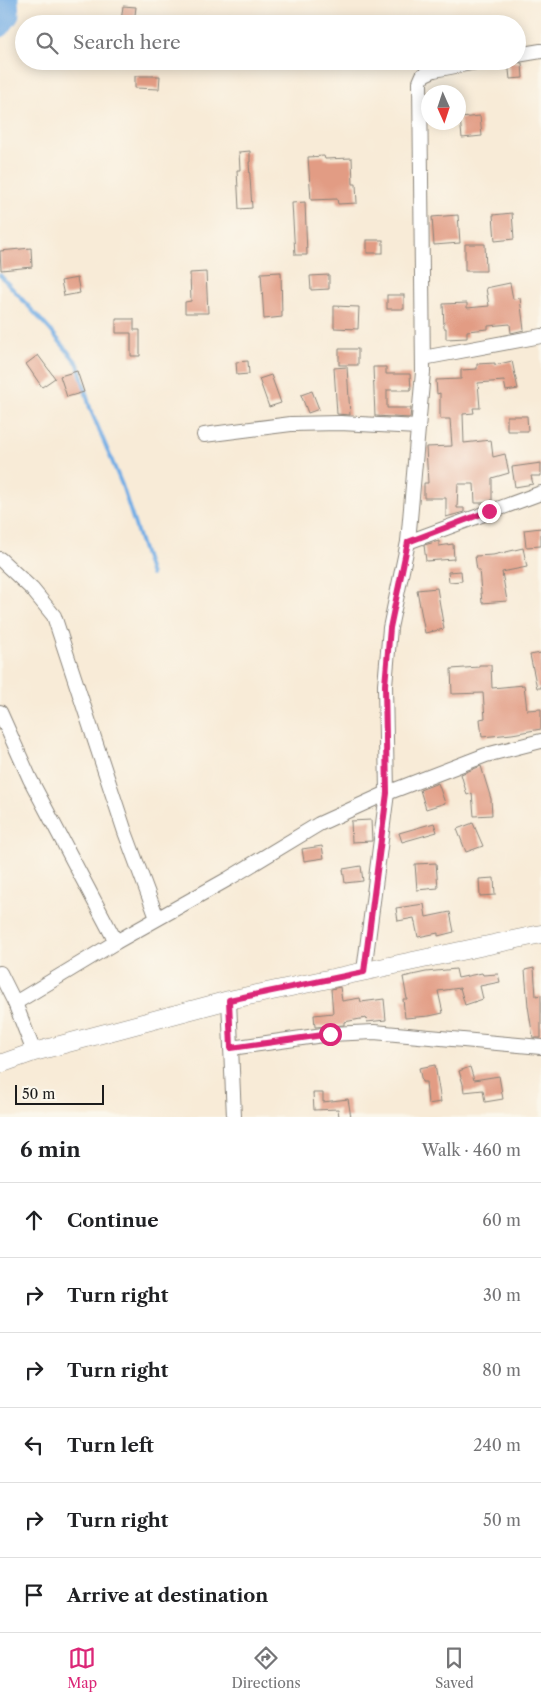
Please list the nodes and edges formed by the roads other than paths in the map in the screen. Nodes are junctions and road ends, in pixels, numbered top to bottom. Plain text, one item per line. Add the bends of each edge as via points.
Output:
1 (541, 51) edge
2 (526, 54) edge
3 (434, 70) edge
4 (541, 336) edge
5 (423, 358) junction
6 (418, 427) junction
7 (204, 435) dead end
8 (541, 493) edge
9 (408, 542) junction
10 (0, 560) edge
11 (0, 712) edge
12 (541, 741) edge
13 (387, 793) junction
14 (157, 918) junction
15 (541, 934) edge
16 (116, 942) junction
17 (364, 972) junction
18 (0, 973) edge
19 (229, 1000) junction
20 (15, 1003) junction
21 (541, 1047) edge
22 (231, 1048) junction
23 (34, 1052) junction
24 (0, 1064) edge
25 (234, 1117) edge

1 - 2 street
3 - 5 street via 423,75 420,82
4 - 5 street
5 - 6 street
6 - 7 street via 291,424
6 - 9 street
8 - 9 street
9 - 13 street via 390,628 385,685
10 - 14 street via 32,589 54,616 125,832
11 - 16 street via 30,779
12 - 13 street via 486,754
13 - 14 street via 319,824
13 - 17 street
14 - 16 street
15 - 17 street
16 - 20 street
17 - 19 street
18 - 20 street
19 - 22 street
19 - 23 street
20 - 23 street
21 - 22 street via 374,1032 330,1034
22 - 25 street
23 - 24 street

